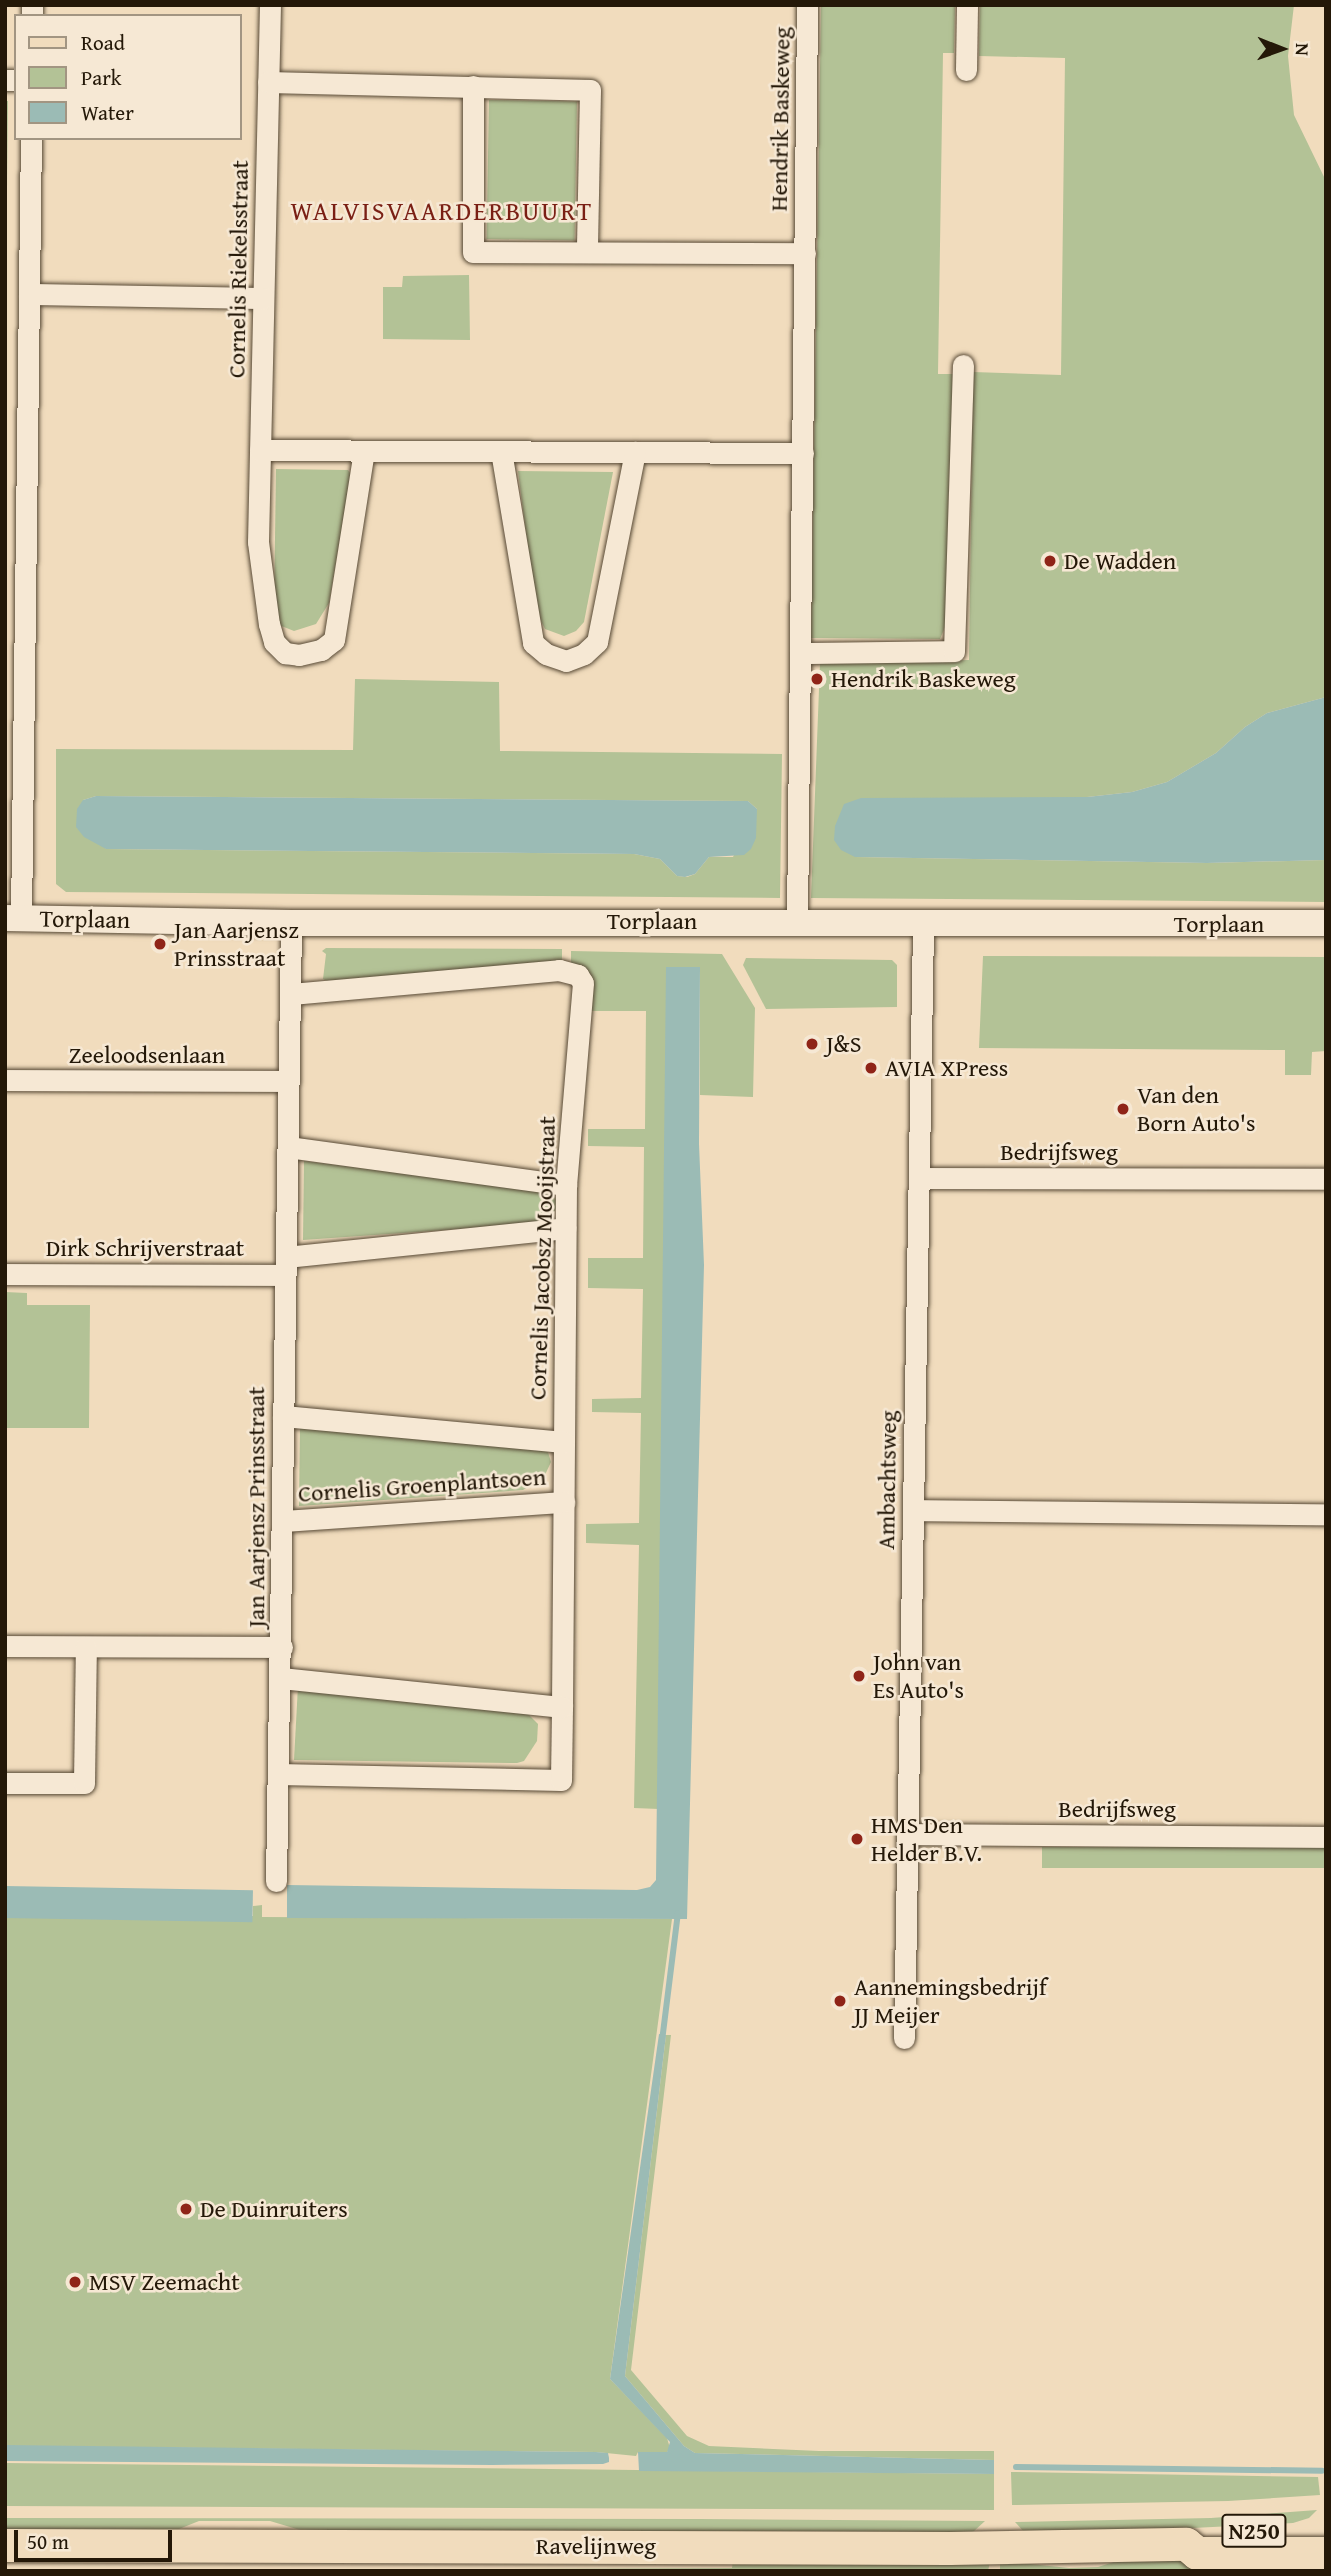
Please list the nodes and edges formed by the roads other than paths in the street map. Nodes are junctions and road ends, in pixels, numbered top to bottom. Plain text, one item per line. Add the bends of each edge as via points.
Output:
1 (270, 5) edge
2 (807, 5) edge
3 (967, 5) edge
4 (966, 70) dead end
5 (268, 82) junction
6 (473, 86) junction
7 (31, 140) edge
8 (587, 252) junction
9 (805, 253) junction
10 (29, 294) junction
11 (263, 298) junction
12 (963, 365) dead end
13 (260, 450) junction
14 (364, 450) junction
15 (501, 451) junction
16 (635, 452) junction
17 (803, 453) junction
18 (800, 653) junction
19 (15, 666) edge
20 (13, 918) edge
21 (797, 921) junction
22 (923, 922) junction
23 (291, 923) junction
24 (1326, 923) edge
25 (1299, 925) junction
26 (1326, 929) edge
27 (291, 994) junction
28 (5, 1080) edge
29 (288, 1081) junction
30 (288, 1147) junction
31 (919, 1178) junction
32 (1326, 1179) edge
33 (566, 1185) junction
34 (565, 1228) junction
35 (285, 1266) junction
36 (5, 1274) edge
37 (283, 1416) junction
38 (564, 1443) junction
39 (565, 1502) junction
40 (913, 1510) junction
41 (1326, 1514) edge
42 (283, 1521) junction
43 (5, 1646) edge
44 (86, 1647) junction
45 (282, 1647) junction
46 (281, 1678) junction
47 (562, 1707) junction
48 (278, 1774) junction
49 (5, 1783) edge
50 (907, 1834) junction
51 (1326, 1837) edge
52 (276, 1881) dead end
53 (904, 2038) dead end
54 (1326, 2529) edge
55 (1186, 2544) junction
56 (5, 2545) edge
57 (1326, 2553) edge

1 - 5 street, Cornelis Riekelsstraat
2 - 9 street, Hendrik Baskeweg
3 - 4 street
5 - 6 street
5 - 11 street, Cornelis Riekelsstraat
6 - 8 street via 590,90
6 - 8 street via 473,252
7 - 10 street
8 - 9 street
9 - 17 street, Hendrik Baskeweg
10 - 11 street
10 - 19 street
11 - 13 street, Cornelis Riekelsstraat
12 - 18 street via 954,651
13 - 14 street
13 - 14 street, Cornelis Riekelsstraat via 258,542 269,624 274,642 285,653 299,655 321,650 334,640
14 - 15 street
15 - 16 street
15 - 16 street via 533,643 566,661 597,642
16 - 17 street
17 - 18 street, Hendrik Baskeweg
18 - 21 street, Hendrik Baskeweg
19 - 20 street
20 - 23 street, Torplaan
21 - 22 street, Torplaan
21 - 23 street, Torplaan
22 - 25 street, Torplaan
22 - 31 street, Ambachtsweg
23 - 27 street, Jan Aarjensz Prinsstraat
24 - 25 street, Torplaan
25 - 26 street, Torplaan
27 - 29 street, Jan Aarjensz Prinsstraat
27 - 33 street, Cornelis Jacobsz Mooijstraat via 559,970 578,975 583,993
28 - 29 street, Zeeloodsenlaan
29 - 30 street, Jan Aarjensz Prinsstraat
30 - 33 street
30 - 35 street, Jan Aarjensz Prinsstraat
31 - 32 street, Bedrijfsweg
31 - 40 street, Ambachtsweg
33 - 34 street, Cornelis Jacobsz Mooijstraat
34 - 35 street, Dirk Schrijverstraat
34 - 38 street, Cornelis Jacobsz Mooijstraat
35 - 36 street, Dirk Schrijverstraat
35 - 37 street, Jan Aarjensz Prinsstraat
37 - 38 street, Cornelis Groenplantsoen
37 - 42 street, Jan Aarjensz Prinsstraat
38 - 39 street, Cornelis Jacobsz Mooijstraat
39 - 42 street, Cornelis Groenplantsoen
39 - 47 street, Cornelis Jacobsz Mooijstraat
40 - 41 street
40 - 50 street, Ambachtsweg
42 - 45 street, Jan Aarjensz Prinsstraat
43 - 44 street
44 - 45 street
44 - 49 street via 84,1783
45 - 46 street, Jan Aarjensz Prinsstraat
46 - 47 street
46 - 48 street, Jan Aarjensz Prinsstraat
47 - 48 street, Cornelis Jacobsz Mooijstraat via 561,1780
48 - 52 street, Jan Aarjensz Prinsstraat
50 - 51 street, Bedrijfsweg
50 - 53 street, Ambachtsweg
54 - 55 main road, Ravelijnweg / N250 via 1197,2533
55 - 56 main road, Ravelijnweg / N250
55 - 57 main road, Ravelijnweg / N250 via 1198,2553

